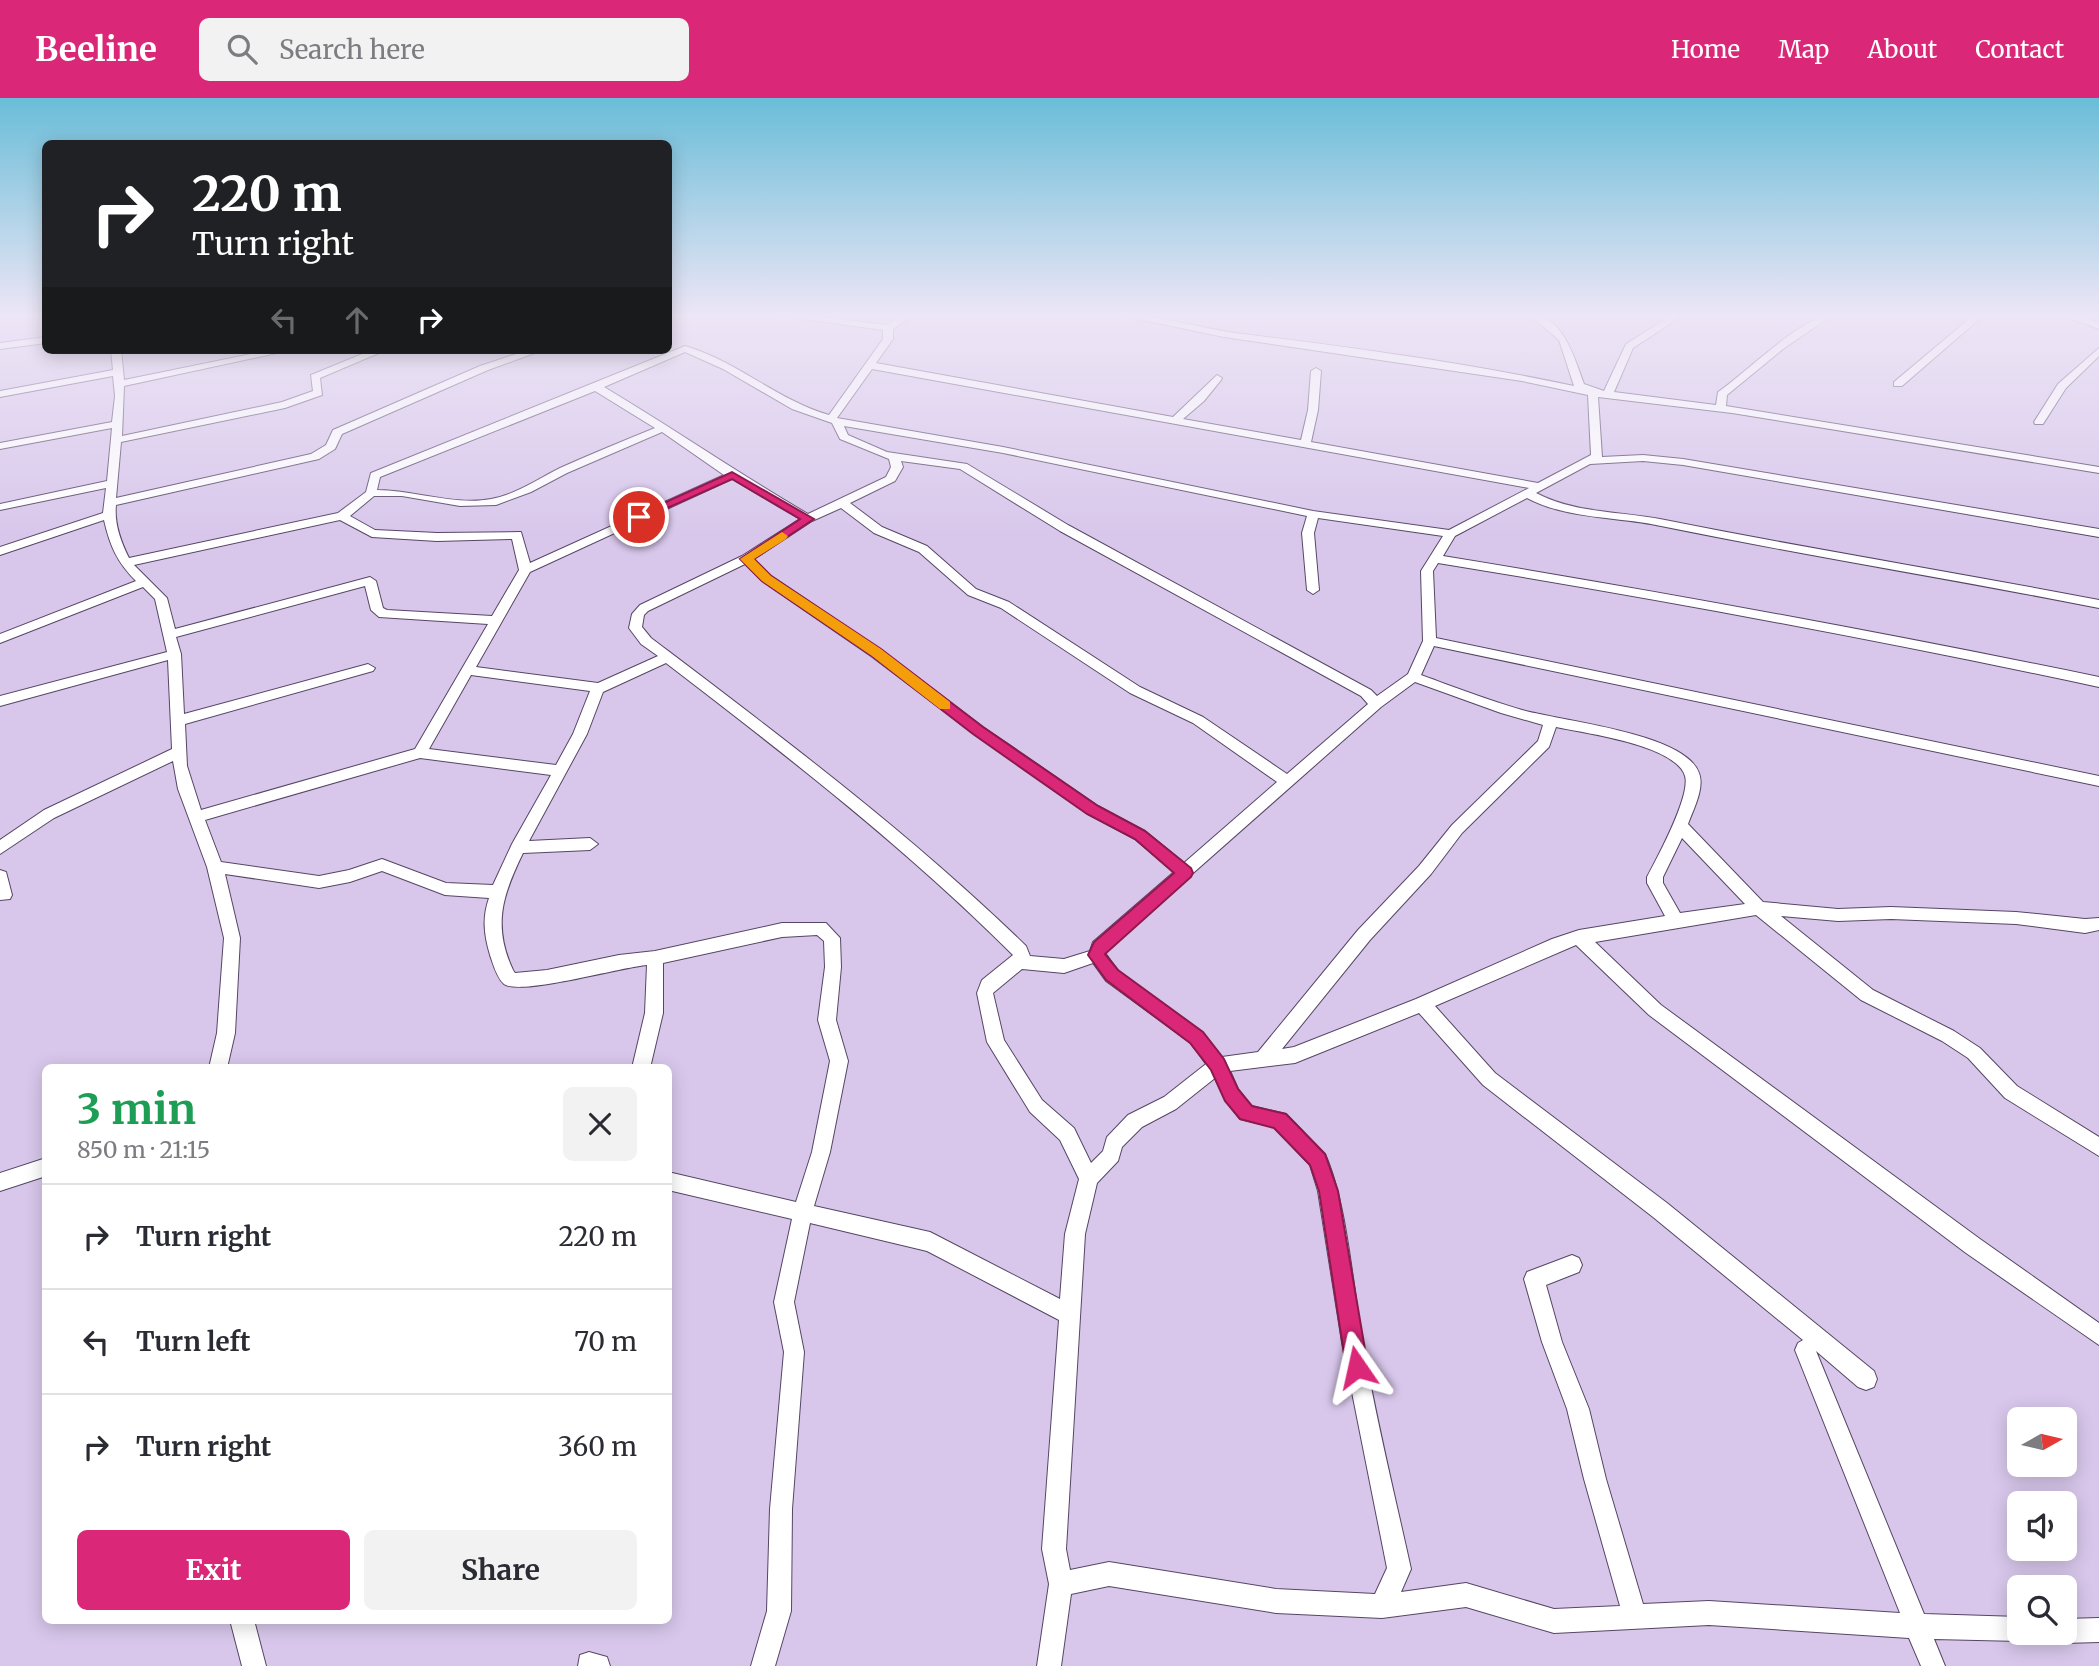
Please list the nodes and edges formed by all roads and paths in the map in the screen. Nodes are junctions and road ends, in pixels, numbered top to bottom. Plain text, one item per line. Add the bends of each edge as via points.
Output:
1 (51, 387) edge
2 (119, 387) edge
3 (317, 387) edge
4 (440, 387) edge
5 (596, 387) joint
6 (762, 387) edge
7 (855, 387) edge
8 (990, 387) edge
9 (1210, 387) edge
10 (1315, 387) edge
11 (1563, 387) edge
12 (1581, 387) edge
13 (1611, 387) edge
14 (1732, 387) edge
15 (2061, 387) edge
16 (1593, 393) junction
17 (0, 394) edge
18 (1608, 394) junction
19 (1721, 408) junction
20 (834, 420) junction
21 (1174, 421) junction
22 (2039, 422) dead end
23 (117, 424) junction
24 (663, 428) junction
25 (116, 440) junction
26 (1305, 444) junction
27 (0, 446) edge
28 (894, 457) junction
29 (1586, 461) junction
30 (2099, 470) edge
31 (732, 475) junction
32 (112, 483) junction
33 (1543, 486) junction
34 (371, 493) junction
35 (1528, 494) junction
36 (842, 503) junction
37 (0, 507) edge
38 (110, 509) junction
39 (1313, 514) junction
40 (342, 516) junction
41 (808, 519) junction
42 (2099, 533) edge
43 (1451, 534) junction
44 (0, 551) edge
45 (746, 559) junction
46 (1437, 559) junction
47 (124, 564) junction
48 (525, 570) junction
49 (144, 582) junction
50 (1313, 590) dead end
51 (2099, 604) edge
52 (496, 620) junction
53 (171, 634) junction
54 (0, 639) edge
55 (1430, 641) junction
56 (174, 654) junction
57 (668, 657) junction
58 (368, 668) dead end
59 (466, 670) junction
60 (1413, 677) junction
61 (2099, 682) edge
62 (597, 689) junction
63 (0, 701) edge
64 (1376, 704) junction
65 (177, 721) junction
66 (1551, 722) junction
67 (179, 751) junction
68 (421, 753) junction
69 (560, 771) junction
70 (1286, 781) junction
71 (2099, 781) edge
72 (197, 817) junction
73 (1680, 826) junction
74 (590, 844) dead end
75 (0, 848) edge
76 (519, 848) junction
77 (215, 867) junction
78 (1185, 873) junction
79 (0, 876) edge
80 (499, 892) junction
81 (4, 895) dead end
82 (1759, 908) junction
83 (1676, 920) junction
84 (2099, 924) edge
85 (1579, 937) junction
86 (1097, 955) junction
87 (654, 958) junction
88 (1019, 962) junction
89 (1422, 1004) junction
90 (1263, 1059) junction
91 (219, 1064) edge
92 (642, 1064) edge
93 (1218, 1065) junction
94 (2099, 1147) edge
95 (42, 1168) edge
96 (1089, 1179) junction
97 (0, 1182) edge
98 (672, 1182) edge
99 (803, 1211) junction
100 (1572, 1265) dead end
101 (1070, 1315) junction
102 (2099, 1335) edge
103 (1805, 1350) dead end
104 (1866, 1379) dead end
105 (1061, 1584) junction
106 (1382, 1606) junction
107 (1635, 1617) junction
108 (243, 1624) edge
109 (1915, 1626) junction
110 (2007, 1629) edge
111 (2099, 1630) edge
112 (2077, 1631) edge
113 (254, 1666) edge
114 (763, 1666) edge
115 (1049, 1666) edge
116 (1933, 1666) edge

1 - 17 street
2 - 23 street
3 - 25 street via 318,393 285,405
4 - 38 street via 337,432 331,447 315,457
5 - 24 street
5 - 34 street via 375,475
6 - 20 street via 791,405
7 - 20 street
8 - 21 street
9 - 21 street
10 - 26 street
11 - 16 street
12 - 16 street
13 - 18 street
14 - 19 street via 1722,394
15 - 22 street
16 - 18 street
16 - 29 street via 1597,456
18 - 19 street
19 - 30 street
20 - 28 street via 844,437
20 - 39 street
21 - 26 street
23 - 25 street
23 - 27 street
24 - 31 street
24 - 34 street via 492,503
25 - 32 street
26 - 33 street
28 - 36 street via 897,467 891,479
28 - 64 street via 963,466 1064,528 1366,693
29 - 33 street
29 - 42 street via 1643,458 1683,462
31 - 41 street
31 - 48 street
32 - 37 street
32 - 38 street
33 - 35 street
34 - 40 street
35 - 43 street
35 - 51 street via 1549,505 1611,517 1655,521
36 - 41 street
36 - 70 street via 878,530 923,549 972,592 1006,605 1135,690 1198,720
38 - 44 street
38 - 47 street
39 - 43 street
39 - 50 street via 1308,533
40 - 47 street
40 - 48 street via 372,533 517,535
41 - 45 street
43 - 46 street
45 - 57 street via 638,614 637,631
45 - 78 street via 978,730 1093,810 1140,835
46 - 55 street via 1427,571
46 - 61 street
47 - 49 street
48 - 52 street
49 - 53 street via 161,598
49 - 54 street
52 - 53 street via 384,614 377,611 370,581
52 - 59 street
53 - 56 street
55 - 60 street
55 - 71 street
56 - 63 street
56 - 65 street
57 - 62 street
57 - 88 street via 793,753 966,898 1020,951
58 - 65 street
59 - 62 street
59 - 68 street
60 - 64 street
60 - 66 street
62 - 69 street
64 - 70 street
65 - 67 street
66 - 73 street via 1632,738 1670,752 1692,773 1693,786
66 - 90 street via 1545,743 1457,829
67 - 72 street via 185,789
67 - 75 street via 49,814
68 - 69 street
68 - 72 street
69 - 76 street
70 - 78 street
72 - 77 street
73 - 82 street
73 - 83 street via 1655,877
74 - 76 street
76 - 80 street
77 - 80 street via 319,882 382,865 445,889
77 - 91 street via 232,944 226,1033
78 - 86 street via 1100,947
79 - 81 street
80 - 87 street via 492,920 495,944 511,980
82 - 83 street
82 - 84 street
82 - 94 street via 1867,995 1974,1053 2011,1092
83 - 85 street
85 - 89 street
85 - 102 street via 1654,1010
86 - 88 street via 1064,966
86 - 93 street via 1112,975 1197,1038
87 - 92 street via 654,1013
87 - 99 street via 782,930 820,928 832,938 834,967 827,1020 839,1061 821,1152
88 - 96 street via 988,985 985,993 996,1042 1036,1106 1067,1134
89 - 90 street via 1295,1055
89 - 104 street via 1489,1079 1660,1210
90 - 93 street
93 - 96 street via 1170,1103 1135,1121
93 - 106 street via 1232,1095 1247,1113 1279,1120 1318,1160 1328,1191 1352,1342 1399,1569
95 - 97 street
96 - 101 street via 1075,1234
98 - 99 street
99 - 101 street via 930,1241
99 - 114 street via 784,1301 794,1352 781,1509 779,1611
100 - 107 street via 1534,1279 1578,1409
101 - 105 street via 1054,1549
103 - 109 street
105 - 106 street via 1109,1574 1276,1601
105 - 115 street
106 - 107 street via 1466,1595 1554,1621
107 - 109 street via 1709,1613
108 - 113 street
109 - 110 street
109 - 116 street
111 - 112 street

